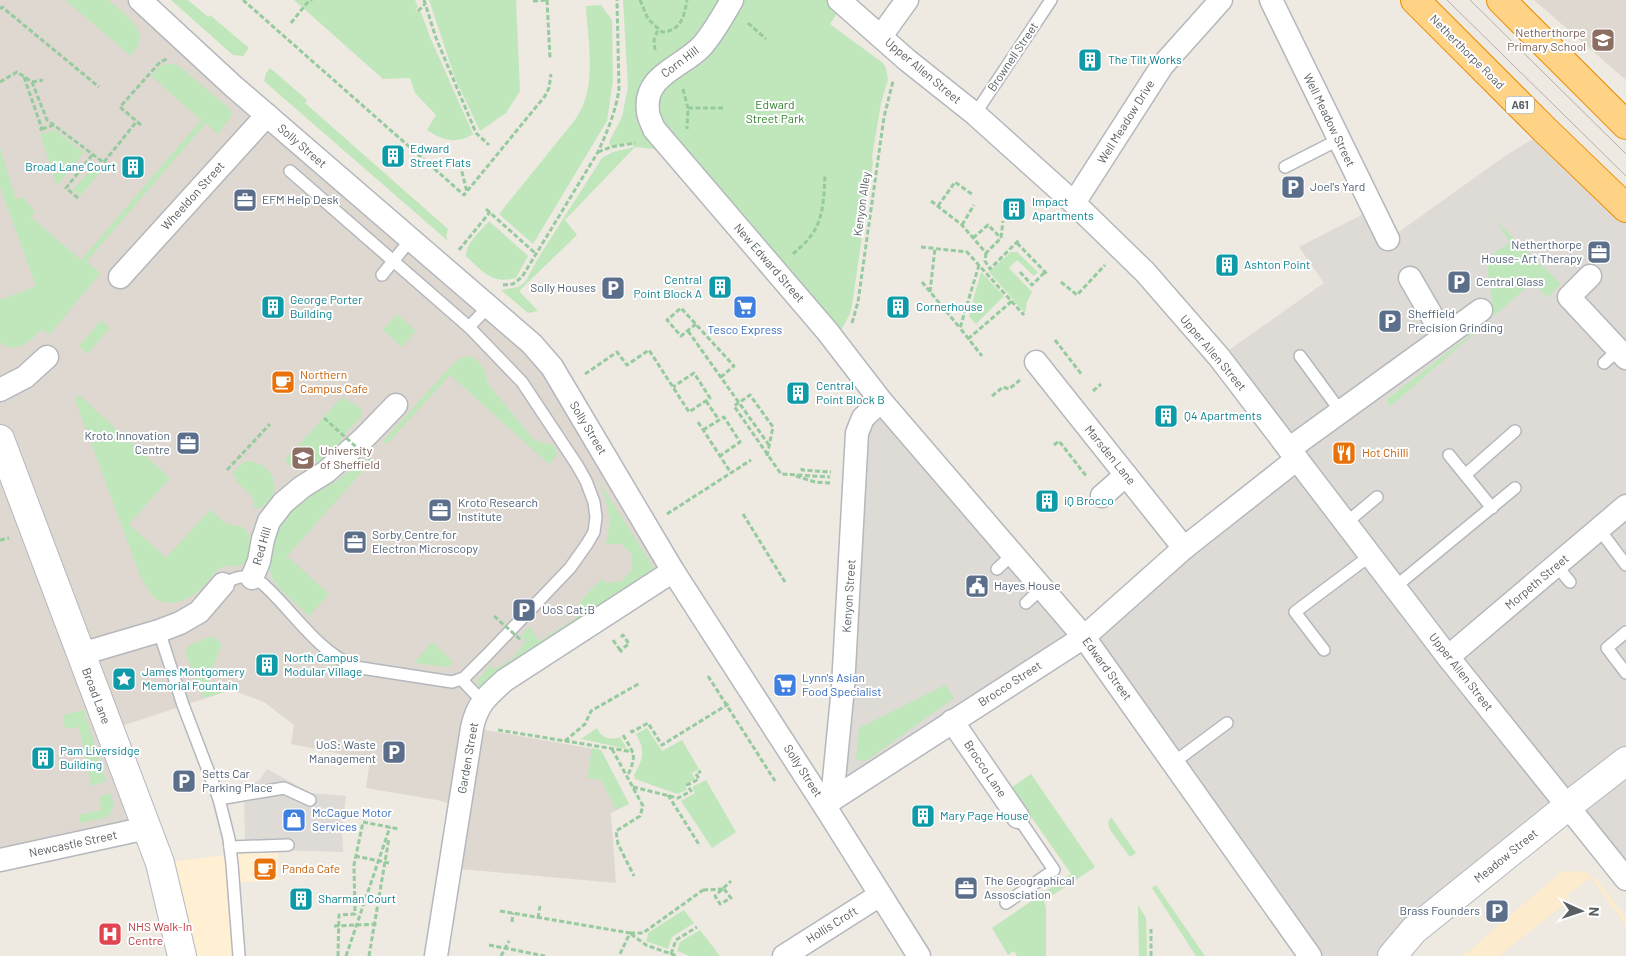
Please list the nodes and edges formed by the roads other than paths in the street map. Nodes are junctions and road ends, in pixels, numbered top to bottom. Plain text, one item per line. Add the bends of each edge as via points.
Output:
1 (140, 0) edge
2 (732, 0) edge
3 (907, 0) edge
4 (1051, 0) edge
5 (1221, 0) edge
6 (1271, 0) edge
7 (1415, 0) edge
8 (1501, 0) edge
9 (842, 2) edge
10 (881, 36) junction
11 (975, 114) junction
12 (266, 115) junction
13 (1626, 125) edge
14 (654, 129) joint
15 (1338, 140) junction
16 (1285, 166) dead end
17 (290, 171) dead end
18 (1074, 203) junction
19 (1626, 208) edge
20 (411, 239) junction
21 (1388, 239) dead end
22 (394, 261) junction
23 (382, 275) dead end
24 (1590, 276) dead end
25 (120, 278) dead end
26 (1410, 278) dead end
27 (489, 306) junction
28 (1481, 310) dead end
29 (469, 327) junction
30 (1444, 337) junction
31 (1300, 356) dead end
32 (47, 357) dead end
33 (1616, 357) edge
34 (1037, 363) road end
35 (0, 390) edge
36 (881, 401) junction
37 (396, 405) dead end
38 (1341, 412) junction
39 (1515, 431) dead end
40 (0, 439) edge
41 (1293, 454) junction
42 (1449, 455) dead end
43 (1126, 475) junction
44 (1466, 475) junction
45 (1515, 488) dead end
46 (1102, 496) road end
47 (1377, 497) dead end
48 (1626, 506) edge
49 (1492, 508) junction
50 (1346, 523) junction
51 (1599, 529) junction
52 (1184, 548) junction
53 (1371, 556) junction
54 (1626, 565) edge
55 (673, 571) junction
56 (252, 578) junction
57 (223, 584) joint
58 (1395, 587) junction
59 (159, 631) junction
60 (1626, 632) edge
61 (1084, 637) junction
62 (1324, 650) dead end
63 (80, 654) junction
64 (1448, 657) junction
65 (1626, 673) edge
66 (461, 680) junction
67 (483, 702) junction
68 (952, 721) junction
69 (1227, 723) dead end
70 (1626, 761) edge
71 (1174, 763) junction
72 (219, 799) junction
73 (310, 800) dead end
74 (828, 802) junction
75 (1568, 806) junction
76 (1018, 818) joint
77 (147, 828) junction
78 (288, 845) dead end
79 (230, 847) junction
80 (0, 860) edge
81 (1626, 879) edge
82 (880, 895) junction
83 (1006, 903) dead end
84 (182, 956) edge
85 (239, 956) edge
86 (436, 956) edge
87 (784, 956) edge
88 (918, 956) edge
89 (1310, 956) edge
90 (1392, 956) edge

1 - 12 street, Solly Street
2 - 14 street, Corn Hill via 701,47 668,70 650,92 648,111
3 - 10 street
4 - 11 lane, Brownell Street
5 - 18 street, Well Meadow Drive via 1162,66
6 - 15 street, Well Meadow Street
7 - 19 highway, Netherthorpe Road / A61
8 - 13 highway
9 - 10 street, Upper Allen Street
10 - 11 street, Upper Allen Street
11 - 18 street, Upper Allen Street
12 - 20 street, Solly Street
12 - 25 street, Wheeldon Street
14 - 36 street, New Edward Street via 827,331
15 - 16 lane
15 - 21 street, Well Meadow Street
17 - 22 lane
18 - 41 street, Upper Allen Street via 1144,272 1219,357
20 - 22 lane
20 - 27 street, Solly Street
22 - 23 lane
22 - 29 lane
24 - 33 street via 1569,297
26 - 30 street
27 - 29 lane
27 - 55 street, Solly Street via 532,344 552,367
28 - 30 street
29 - 66 lane via 527,389 578,465 594,502 596,517 594,532 570,568
30 - 38 street
31 - 38 lane
32 - 35 street via 25,378
34 - 43 street, Marsden Lane
36 - 61 street, Edward Street via 1034,595
36 - 74 street, Kenyon Street via 863,418 857,433 843,687
37 - 56 street, Red Hill via 326,472 283,503 269,521
38 - 41 street
39 - 44 lane
40 - 63 main road, Broad Lane
41 - 50 street, Upper Allen Street
41 - 52 street, Brocco Street
42 - 44 lane
43 - 46 street
43 - 52 street, Marsden Lane
44 - 49 lane
45 - 49 lane
47 - 50 lane
48 - 51 street, Morpeth Street
49 - 58 lane
50 - 53 street, Upper Allen Street
51 - 54 lane
51 - 64 street, Morpeth Street via 1563,574
52 - 61 street, Brocco Street
53 - 58 street, Upper Allen Street
53 - 62 lane via 1295,612
55 - 67 street, Garden Street via 505,680
55 - 74 street, Solly Street
56 - 57 lane, Red Hill via 235,578
56 - 66 lane via 270,590 330,652 354,667 452,682
57 - 59 street, Red Hill via 199,612
58 - 64 street, Upper Allen Street
59 - 63 street, Red Hill
59 - 72 lane
60 - 65 lane via 1607,648
61 - 68 street, Brocco Street
61 - 71 street, Edward Street
63 - 77 main road, Broad Lane
64 - 75 street, Upper Allen Street
66 - 67 lane
67 - 86 street, Garden Street via 477,709 473,725
68 - 74 street, Brocco Street
68 - 76 street, Brocco Lane
69 - 71 lane
70 - 75 main road, Meadow Street
71 - 89 street, Edward Street
72 - 73 lane via 284,788
72 - 79 lane
74 - 82 street, Solly Street
75 - 81 street, Upper Allen Street
75 - 90 main road, Meadow Street via 1414,930
76 - 83 lane via 1054,870
77 - 80 street, Newcastle Street
77 - 84 main road, Broad Lane via 160,863
78 - 79 lane
79 - 85 lane
82 - 87 street, Hollis Croft
82 - 88 street, Solly Street

